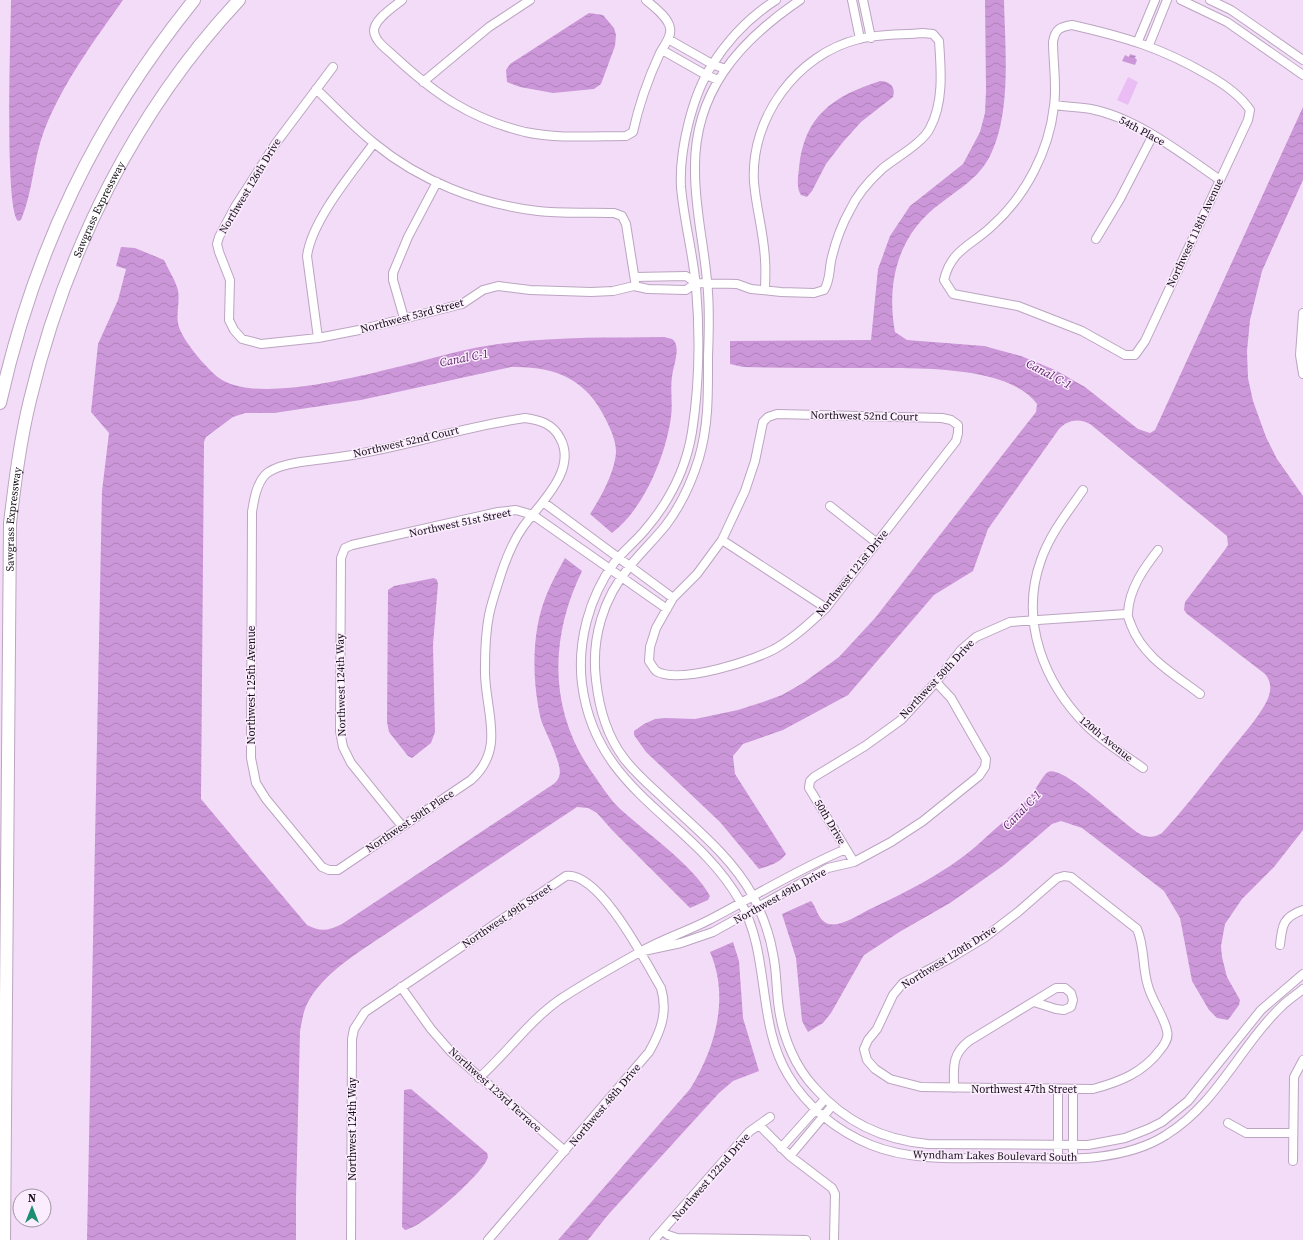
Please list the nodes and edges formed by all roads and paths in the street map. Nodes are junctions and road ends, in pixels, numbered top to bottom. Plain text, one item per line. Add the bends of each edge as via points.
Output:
1 (194, 0) edge
2 (239, 0) edge
3 (402, 0) edge
4 (530, 0) edge
5 (646, 0) edge
6 (776, 0) edge
7 (800, 0) edge
8 (852, 0) edge
9 (863, 0) edge
10 (1154, 0) edge
11 (1167, 0) edge
12 (1181, 0) edge
13 (1210, 0) edge
14 (871, 38) junction
15 (668, 39) junction
16 (860, 39) junction
17 (1138, 41) junction
18 (1149, 45) junction
19 (662, 50) junction
20 (1303, 60) edge
21 (712, 64) junction
22 (333, 67) dead end
23 (725, 69) junction
24 (706, 75) junction
25 (1303, 75) edge
26 (718, 80) junction
27 (423, 82) junction
28 (316, 88) junction
29 (1054, 105) junction
30 (1153, 135) junction
31 (374, 143) junction
32 (1220, 180) junction
33 (436, 182) junction
34 (1096, 239) dead end
35 (635, 277) junction
36 (696, 283) junction
37 (708, 283) junction
38 (634, 286) junction
39 (765, 290) junction
40 (1303, 313) edge
41 (404, 318) junction
42 (318, 338) junction
43 (242, 339) joint
44 (1303, 374) edge
45 (0, 403) edge
46 (958, 426) joint
47 (265, 475) joint
48 (1083, 490) dead end
49 (543, 502) junction
50 (830, 506) dead end
51 (533, 515) junction
52 (580, 530) junction
53 (722, 540) junction
54 (572, 542) junction
55 (877, 543) junction
56 (345, 548) joint
57 (1158, 550) dead end
58 (618, 557) junction
59 (630, 566) junction
60 (610, 569) junction
61 (622, 576) junction
62 (672, 598) junction
63 (826, 608) junction
64 (667, 609) junction
65 (1127, 614) junction
66 (1033, 620) junction
67 (936, 682) junction
68 (1200, 694) dead end
69 (1143, 768) dead end
70 (810, 781) joint
71 (402, 826) junction
72 (846, 849) junction
73 (854, 862) junction
74 (329, 870) joint
75 (752, 896) junction
76 (741, 902) junction
77 (758, 908) junction
78 (1303, 910) edge
79 (747, 914) junction
80 (1280, 945) dead end
81 (640, 952) junction
82 (1303, 974) edge
83 (401, 987) junction
84 (1303, 989) edge
85 (1034, 1002) dead end
86 (358, 1020) joint
87 (1168, 1036) joint
88 (867, 1060) joint
89 (1303, 1060) edge
90 (479, 1078) junction
91 (954, 1088) junction
92 (1058, 1089) junction
93 (1073, 1090) junction
94 (825, 1100) junction
95 (832, 1106) junction
96 (816, 1109) junction
97 (770, 1116) dead end
98 (824, 1117) junction
99 (1228, 1123) dead end
100 (759, 1125) junction
101 (1293, 1133) junction
102 (1058, 1145) junction
103 (1073, 1145) junction
104 (781, 1148) junction
105 (565, 1151) junction
106 (790, 1156) junction
107 (1058, 1158) junction
108 (1073, 1158) junction
109 (1293, 1161) dead end
110 (663, 1231) junction
111 (4, 1240) edge
112 (351, 1240) edge
113 (488, 1240) edge
114 (654, 1240) edge
115 (806, 1240) edge
116 (834, 1240) edge

1 - 45 highway via 152,54 115,109 76,181 35,278 17,333
2 - 111 highway, Sawgrass Expressway via 198,48 151,114 96,211 64,287 49,331 20,445 10,523
3 - 27 street via 377,22 374,31 378,41
4 - 27 street via 489,28
5 - 15 street via 666,20 670,28
6 - 21 street, Wyndham Lakes Boulevard South via 751,19
7 - 23 street, Wyndham Lakes Boulevard South via 773,18 751,38
8 - 16 street
9 - 14 street
10 - 17 street
11 - 18 street
12 - 25 street via 1227,22
13 - 20 street via 1231,10
14 - 16 street
14 - 39 street, Northwest 53rd Street via 923,33 933,34 939,41 940,93 930,129 918,142 881,170 862,190 850,209 838,238 831,262 829,283 824,290 814,293
15 - 19 street
15 - 21 street
16 - 39 street via 824,54 803,69 783,89 769,112 759,136 754,158 754,181 766,259
17 - 18 street
17 - 29 street via 1072,25 1061,27 1054,33 1053,42
18 - 32 street, Northwest 118th Avenue via 1183,60 1217,81 1244,100 1250,110 1248,120
19 - 24 street
19 - 27 street via 639,103 633,132 626,136 559,136 525,132 450,102
21 - 23 street
21 - 24 street, Wyndham Lakes Boulevard South
22 - 28 street, Northwest 126th Drive
23 - 26 street, Wyndham Lakes Boulevard South
24 - 26 street
24 - 36 street, Wyndham Lakes Boulevard South via 687,130 681,182
26 - 37 street, Wyndham Lakes Boulevard South via 700,128 696,148 696,199
28 - 31 street
28 - 43 street, Northwest 126th Drive via 262,162 219,237 219,252 230,280 229,320
29 - 30 street, 54th Place via 1092,109 1123,120
29 - 32 street, Northwest 118th Avenue via 1047,138 1035,172 1015,203 992,226 960,250 951,261 944,280 953,294 1018,306 1082,331 1125,355 1135,355 1145,342
30 - 32 street, 54th Place
30 - 34 street
31 - 33 street
31 - 42 street via 341,188 308,242 307,256
33 - 35 street via 462,194 495,204 532,210 614,213 622,216 626,224
33 - 41 street via 393,272
35 - 36 street, Northwest 53rd Street via 686,276
35 - 38 street
36 - 37 street, Northwest 53rd Street
36 - 38 street, Northwest 53rd Street via 686,290
36 - 58 street, Wyndham Lakes Boulevard South via 696,374 691,438 680,474 664,505 643,532
37 - 39 street, Northwest 53rd Street via 737,284
37 - 59 street, Wyndham Lakes Boulevard South via 707,412 706,430 699,457 682,501 667,524
38 - 41 street, Northwest 53rd Street via 614,291 558,292 498,286 483,290 462,304
40 - 44 street via 1300,355
41 - 42 street, Northwest 53rd Street
42 - 43 street, Northwest 53rd Street via 261,344
46 - 53 street, Northwest 52nd Court via 951,420 942,418 777,414 768,417 762,426 755,461 745,491
46 - 55 street, Northwest 121st Drive via 956,442
47 - 49 street, Northwest 52nd Court via 289,464 345,457 486,424 525,418 539,420 548,425 564,444 562,473
47 - 74 street, Northwest 125th Avenue via 256,491 252,512 252,770 256,783 266,799 322,867
48 - 66 street, 120th Avenue via 1040,561 1034,591
49 - 51 street
49 - 52 street
50 - 55 street
51 - 54 street, Northwest 51st Street
51 - 56 street, Northwest 51st Street via 516,510 498,512
51 - 71 street, Northwest 50th Place via 522,528 505,563 489,615 484,668 492,737 491,751 486,763 471,780
52 - 54 street
52 - 58 street
53 - 62 street via 697,574
53 - 63 street
54 - 60 street, Northwest 51st Street
55 - 63 street, Northwest 121st Drive
56 - 71 street, Northwest 124th Way via 341,558 340,731 343,746 351,763
57 - 65 street via 1144,566 1134,588
58 - 59 street
58 - 60 street, Wyndham Lakes Boulevard South
59 - 61 street, Wyndham Lakes Boulevard South
59 - 62 street
60 - 61 street, Northwest 51st Street
60 - 76 street, Wyndham Lakes Boulevard South via 591,607 582,647 582,686 596,736 618,772 709,859
61 - 64 street, Northwest 51st Street
61 - 75 street, Wyndham Lakes Boulevard South via 607,603 596,642 594,663 604,721 623,757 712,843 730,863
62 - 64 street
63 - 64 street, Northwest 121st Drive via 802,631 777,647 752,658 723,668 697,673 669,674 656,670 649,661 656,628
65 - 66 street, Northwest 50th Drive
65 - 68 street via 1142,646 1155,660
66 - 67 street, Northwest 50th Drive via 1010,622 976,637 961,650
66 - 69 street, 120th Avenue via 1043,662 1061,696 1089,727
67 - 70 street, Northwest 50th Drive via 901,720
67 - 73 street, Northwest 49th Drive via 951,698 973,734 986,759 985,767 979,776 923,821
70 - 72 street, 50th Drive via 809,788
71 - 74 street, Northwest 50th Place via 338,870
72 - 73 street, 50th Drive
72 - 75 street, Northwest 49th Drive via 821,859
73 - 77 street, Northwest 49th Drive via 828,868
75 - 76 street, Northwest 49th Drive
75 - 77 street, Wyndham Lakes Boulevard South
76 - 79 street, Wyndham Lakes Boulevard South
76 - 81 street, Northwest 49th Drive
77 - 79 street, Northwest 49th Drive
77 - 94 street, Wyndham Lakes Boulevard South via 773,953 778,1007 784,1031 801,1070
78 - 80 street via 1286,919 1282,926
79 - 81 street, Northwest 49th Drive via 713,932 681,943
79 - 96 street, Wyndham Lakes Boulevard South via 760,957 767,1014 775,1047 788,1076
81 - 83 street, Northwest 49th Street via 608,903 583,879 574,875 566,876
81 - 90 street, Northwest 49th Drive via 559,1001 532,1023
81 - 105 street, Northwest 48th Drive via 661,988 664,1001 660,1033 649,1052
82 - 103 street, Wyndham Lakes Boulevard South via 1261,1010 1198,1091 1162,1122 1125,1138 1101,1144
83 - 86 street, Northwest 49th Street via 365,1012
83 - 90 street, Northwest 123rd Terrace via 430,1029
84 - 108 street, Wyndham Lakes Boulevard South via 1283,1004 1205,1102 1169,1134 1143,1147 1122,1153
85 - 91 street via 968,1040 959,1048 954,1064
86 - 112 street, Northwest 124th Way via 352,1039
87 - 88 street, Northwest 120th Drive via 1147,984 1141,938 1137,929 1071,877 1064,876 1057,878 984,938 903,983 893,995 877,1029 868,1040 864,1049
87 - 93 street, Northwest 47th Street via 1155,1056 1138,1071 1118,1082
88 - 91 street, Northwest 47th Street via 890,1079 920,1087
89 - 101 street via 1294,1077
90 - 105 street, Northwest 123rd Terrace
91 - 92 street, Northwest 47th Street
92 - 93 street, Northwest 47th Street
92 - 102 street
93 - 103 street
94 - 95 street, Wyndham Lakes Boulevard South
94 - 96 street
95 - 98 street
95 - 102 street, Wyndham Lakes Boulevard South via 847,1118 874,1132 908,1142
96 - 98 street, Wyndham Lakes Boulevard South
96 - 104 street
97 - 100 street, Northwest 122nd Drive
98 - 106 street
98 - 107 street, Wyndham Lakes Boulevard South via 842,1130 896,1153 929,1158
99 - 101 street via 1246,1133
100 - 104 street
100 - 110 street, Northwest 122nd Drive via 749,1132
101 - 109 street
102 - 103 street, Wyndham Lakes Boulevard South
102 - 107 street
103 - 108 street
104 - 106 street
105 - 113 street, Northwest 48th Drive
106 - 116 street via 832,1188 835,1194
107 - 108 street, Wyndham Lakes Boulevard South
110 - 114 street, Northwest 122nd Drive
110 - 115 street via 677,1238

